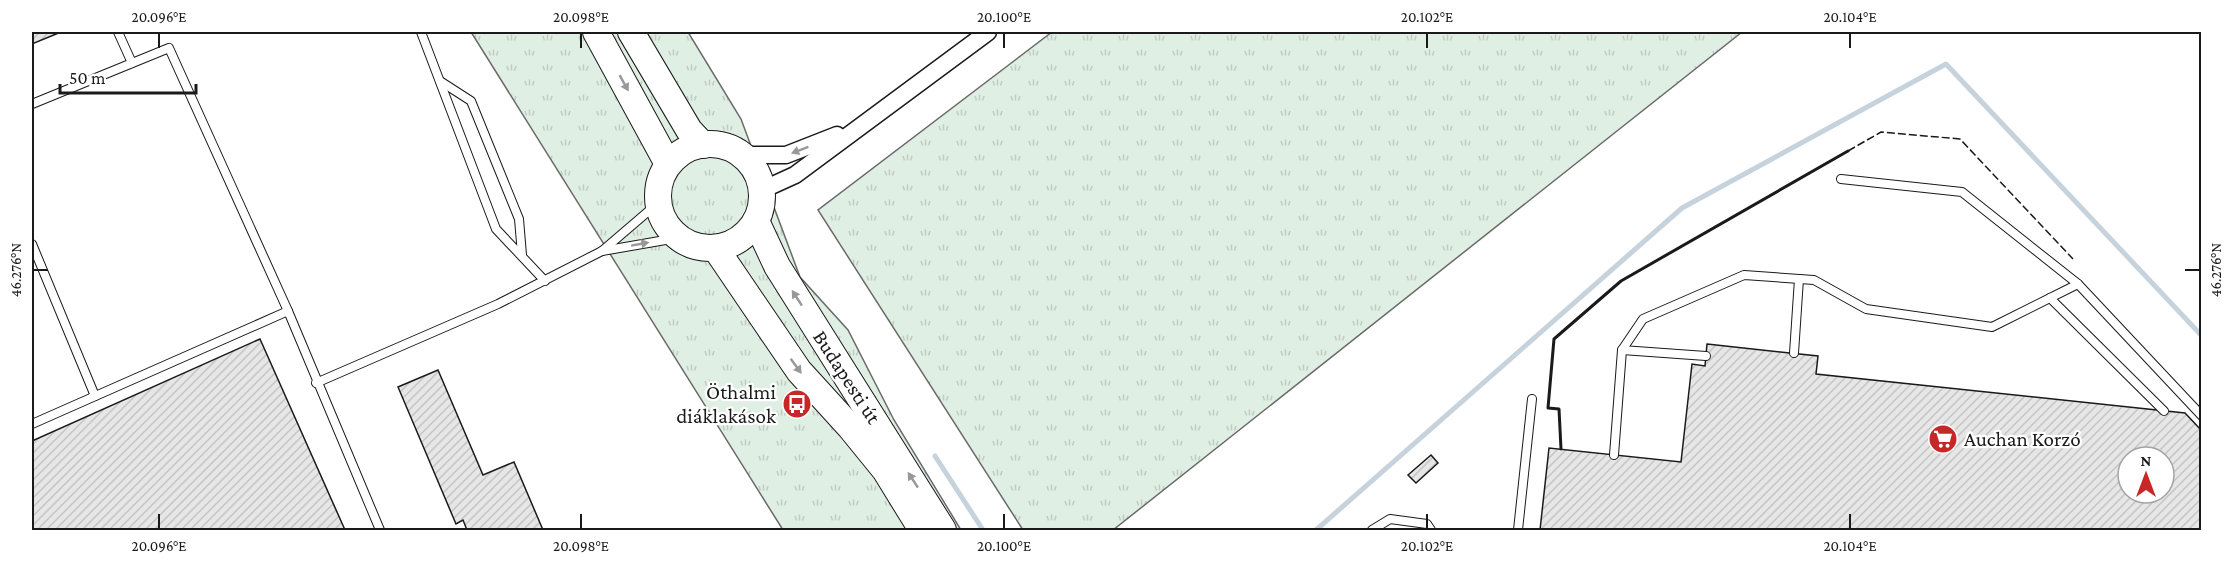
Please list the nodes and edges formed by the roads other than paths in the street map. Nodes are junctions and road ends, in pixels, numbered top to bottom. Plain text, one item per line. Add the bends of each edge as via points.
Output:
1 (118, 32) edge
2 (421, 32) edge
3 (596, 32) edge
4 (631, 32) edge
5 (988, 32) edge
6 (132, 63) junction
7 (440, 81) junction
8 (32, 104) edge
9 (855, 129) junction
10 (703, 145) junction
11 (742, 155) junction
12 (668, 164) junction
13 (1841, 179) dead end
14 (762, 190) junction
15 (657, 203) junction
16 (756, 221) junction
17 (677, 238) junction
18 (32, 244) edge
19 (716, 249) junction
20 (602, 251) junction
21 (522, 255) junction
22 (1799, 279) junction
23 (545, 280) junction
24 (2078, 284) junction
25 (2049, 298) junction
26 (288, 311) junction
27 (1622, 350) junction
28 (1794, 353) dead end
29 (1706, 356) dead end
30 (316, 383) junction
31 (95, 396) junction
32 (1532, 399) dead end
33 (2164, 411) dead end
34 (2202, 416) edge
35 (32, 424) edge
36 (1614, 455) dead end
37 (380, 531) edge
38 (922, 531) edge
39 (943, 531) edge
40 (1372, 531) edge
41 (1431, 531) edge
42 (1518, 531) edge

1 - 6 lane
2 - 7 lane
3 -> 12 main road
4 - 10 main road via 689,130
5 - 9 street
6 - 8 lane
6 - 26 lane via 169,48
7 - 21 lane via 496,229
7 - 21 lane via 471,101 519,219
9 -> 11 street via 786,155
9 - 14 street via 795,175
10 - 11 main road via 724,146
10 - 12 main road via 684,151
11 - 14 main road via 756,171
12 - 15 main road via 659,183
13 - 24 lane via 1962,192
14 - 16 main road via 762,206
15 - 17 main road via 664,222
15 - 20 lane
16 - 19 main road via 740,240
39 -> 16 main road, Budapesti út via 777,267
17 - 19 main road via 696,247
20 -> 17 lane
18 - 31 lane
19 -> 38 main road, Budapesti út via 799,371 885,470
20 - 23 lane
21 - 23 lane
22 - 25 lane via 1814,280 1866,309 1992,327
22 - 27 lane via 1744,275 1643,319
22 - 28 lane
23 - 30 lane
24 - 25 lane
24 - 34 lane
25 - 33 lane
26 - 30 lane
26 - 31 lane
27 - 29 lane
27 - 36 lane
30 - 37 lane
31 - 35 lane
32 - 42 lane
40 - 41 lane via 1390,519 1427,524

